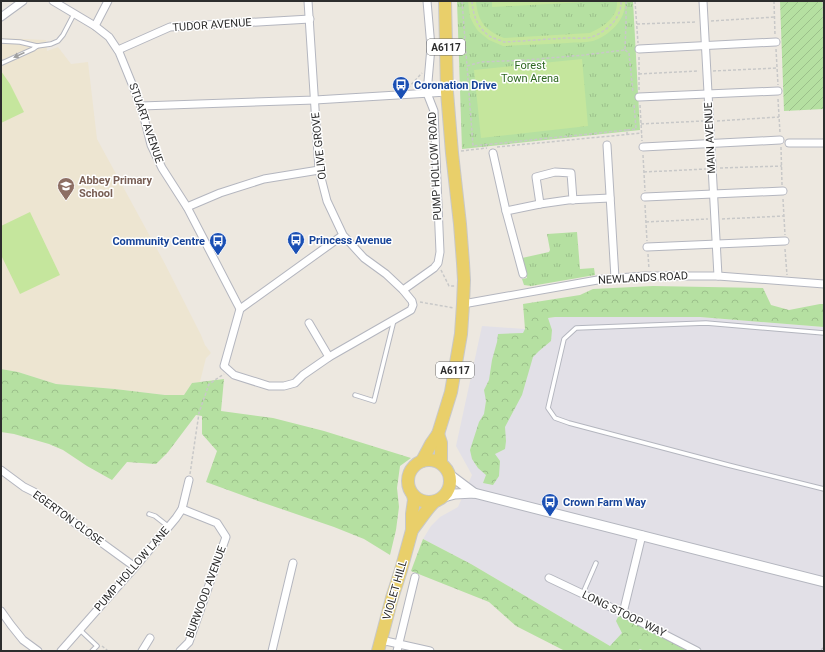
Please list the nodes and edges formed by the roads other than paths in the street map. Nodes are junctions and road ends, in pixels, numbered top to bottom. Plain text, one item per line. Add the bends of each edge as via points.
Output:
1 (23, 1) edge
2 (53, 1) edge
3 (108, 1) edge
4 (308, 1) edge
5 (428, 1) edge
6 (445, 1) edge
7 (703, 1) edge
8 (74, 14) junction
9 (1, 17) edge
10 (310, 19) junction
11 (95, 26) junction
12 (1, 41) edge
13 (776, 42) dead end
14 (705, 45) junction
15 (37, 46) junction
16 (639, 49) road end
17 (118, 50) junction
18 (1, 62) edge
19 (778, 91) dead end
20 (447, 92) junction
21 (428, 93) junction
22 (708, 94) junction
23 (639, 97) road end
24 (315, 100) junction
25 (141, 106) junction
26 (780, 140) dead end
27 (710, 143) junction
28 (824, 143) edge
29 (789, 144) dead end
30 (607, 145) dead end
31 (643, 147) road end
32 (494, 149) road end
33 (319, 170) junction
34 (783, 191) dead end
35 (713, 195) junction
36 (645, 197) road end
37 (610, 198) junction
38 (573, 200) junction
39 (540, 204) junction
40 (187, 207) junction
41 (506, 211) junction
42 (343, 235) junction
43 (785, 241) dead end
44 (716, 244) junction
45 (647, 247) road end
46 (523, 274) dead end
47 (718, 276) junction
48 (614, 278) junction
49 (824, 284) edge
50 (403, 290) junction
51 (463, 307) junction
52 (240, 309) junction
53 (395, 319) junction
54 (310, 324) dead end
55 (824, 333) edge
56 (329, 357) junction
57 (355, 395) dead end
58 (438, 434) junction
59 (422, 461) junction
60 (441, 464) junction
61 (1, 470) edge
62 (450, 475) junction
63 (190, 480) road end
64 (824, 489) edge
65 (474, 493) junction
66 (413, 495) junction
67 (439, 499) junction
68 (182, 509) junction
69 (150, 514) dead end
70 (168, 527) junction
71 (412, 530) junction
72 (642, 535) junction
73 (293, 563) dead end
74 (596, 563) dead end
75 (135, 567) junction
76 (415, 577) dead end
77 (550, 578) dead end
78 (824, 582) edge
79 (582, 594) junction
80 (1, 612) edge
81 (623, 612) junction
82 (80, 630) junction
83 (150, 638) dead end
84 (380, 646) edge
85 (398, 648) edge
86 (38, 651) edge
87 (61, 651) edge
88 (92, 651) edge
89 (142, 651) edge
90 (180, 651) edge
91 (272, 651) edge
92 (430, 651) edge
93 (697, 651) edge

1 - 9 street
2 - 8 street, STUART AVENUE
3 - 11 street
4 - 10 street, OLIVE GROVE
5 - 21 street, PUMP HOLLOW ROAD via 432,47
6 - 20 main road, PUMP HOLLOW ROAD / A6117
7 - 14 street, MAIN AVENUE
8 - 11 street, STUART AVENUE
8 - 15 lane via 58,41
10 - 17 street, TUDOR AVENUE via 170,27
10 - 24 street, OLIVE GROVE
11 - 17 street, STUART AVENUE via 109,37
12 - 15 lane
13 - 14 street
14 - 16 street
14 - 22 street, MAIN AVENUE
15 -> 18 lane
17 - 25 street, STUART AVENUE
19 - 22 street
20 - 21 street
20 - 51 main road, PUMP HOLLOW ROAD / A6117 via 460,224
21 - 24 street
21 - 50 street, PUMP HOLLOW ROAD via 434,111 440,252 434,268
22 - 23 street
22 - 27 street, MAIN AVENUE
24 - 25 street
24 - 33 street, OLIVE GROVE
25 - 40 street, STUART AVENUE via 151,145 162,168
26 - 27 street
27 - 31 street
27 - 35 street, MAIN AVENUE
28 - 29 street
30 - 37 street
32 - 41 street
33 - 40 street via 264,179
33 - 42 street, OLIVE GROVE via 327,202
34 - 35 street
35 - 36 street
35 - 44 street, MAIN AVENUE
37 - 38 street
37 - 48 street
38 - 39 street
38 - 39 street via 571,173 555,172 536,177
39 - 41 street
40 - 52 street, STUART AVENUE
41 - 46 street
42 - 50 street, OLIVE GROVE via 364,258
42 - 52 street
43 - 44 street
44 - 45 street
44 - 47 street, MAIN AVENUE
47 - 48 street, NEWLANDS ROAD
47 - 49 street, NEWLANDS ROAD
48 - 51 street, NEWLANDS ROAD
50 - 53 street, OLIVE GROVE via 413,305 411,310
51 - 58 main road, A6117 via 451,392
52 - 56 street via 224,366 234,375 269,386 284,386 295,383
53 - 56 street
53 - 57 lane via 374,401
54 - 56 street
55 - 64 lane via 706,323 576,328 564,339 548,408 555,418 570,423
58 - 59 main road, A6117
58 - 60 main road, A6117 via 441,443
59 - 60 main road via 432,460
59 - 66 main road, A6117 via 413,468 408,478
60 - 62 main road
61 - 75 street, EGERTON CLOSE
62 - 65 street
62 - 67 main road, A6117 via 448,492
63 - 68 street, PUMP HOLLOW LANE
65 - 67 street via 455,494
65 - 72 street
66 - 67 main road via 426,502
66 - 71 main road, VIOLET HILL / A6117
67 - 71 main road, VIOLET HILL / A6117 via 427,509
68 - 70 street, PUMP HOLLOW LANE
68 - 90 street, BURWOOD AVENUE via 217,523 226,537 189,642
69 - 70 lane
70 - 75 street, PUMP HOLLOW LANE
71 - 84 main road, VIOLET HILL / A6117
72 - 78 street
72 - 81 street
73 - 91 street
74 - 79 lane
75 - 82 street, PUMP HOLLOW LANE
76 - 85 street
77 - 79 street, LONG STOOP WAY
79 - 81 street, LONG STOOP WAY
80 - 86 street via 23,640
81 - 93 street, LONG STOOP WAY
82 - 87 street, PUMP HOLLOW LANE
82 - 88 lane via 97,646
83 - 89 street
84 - 85 street
85 - 92 street

